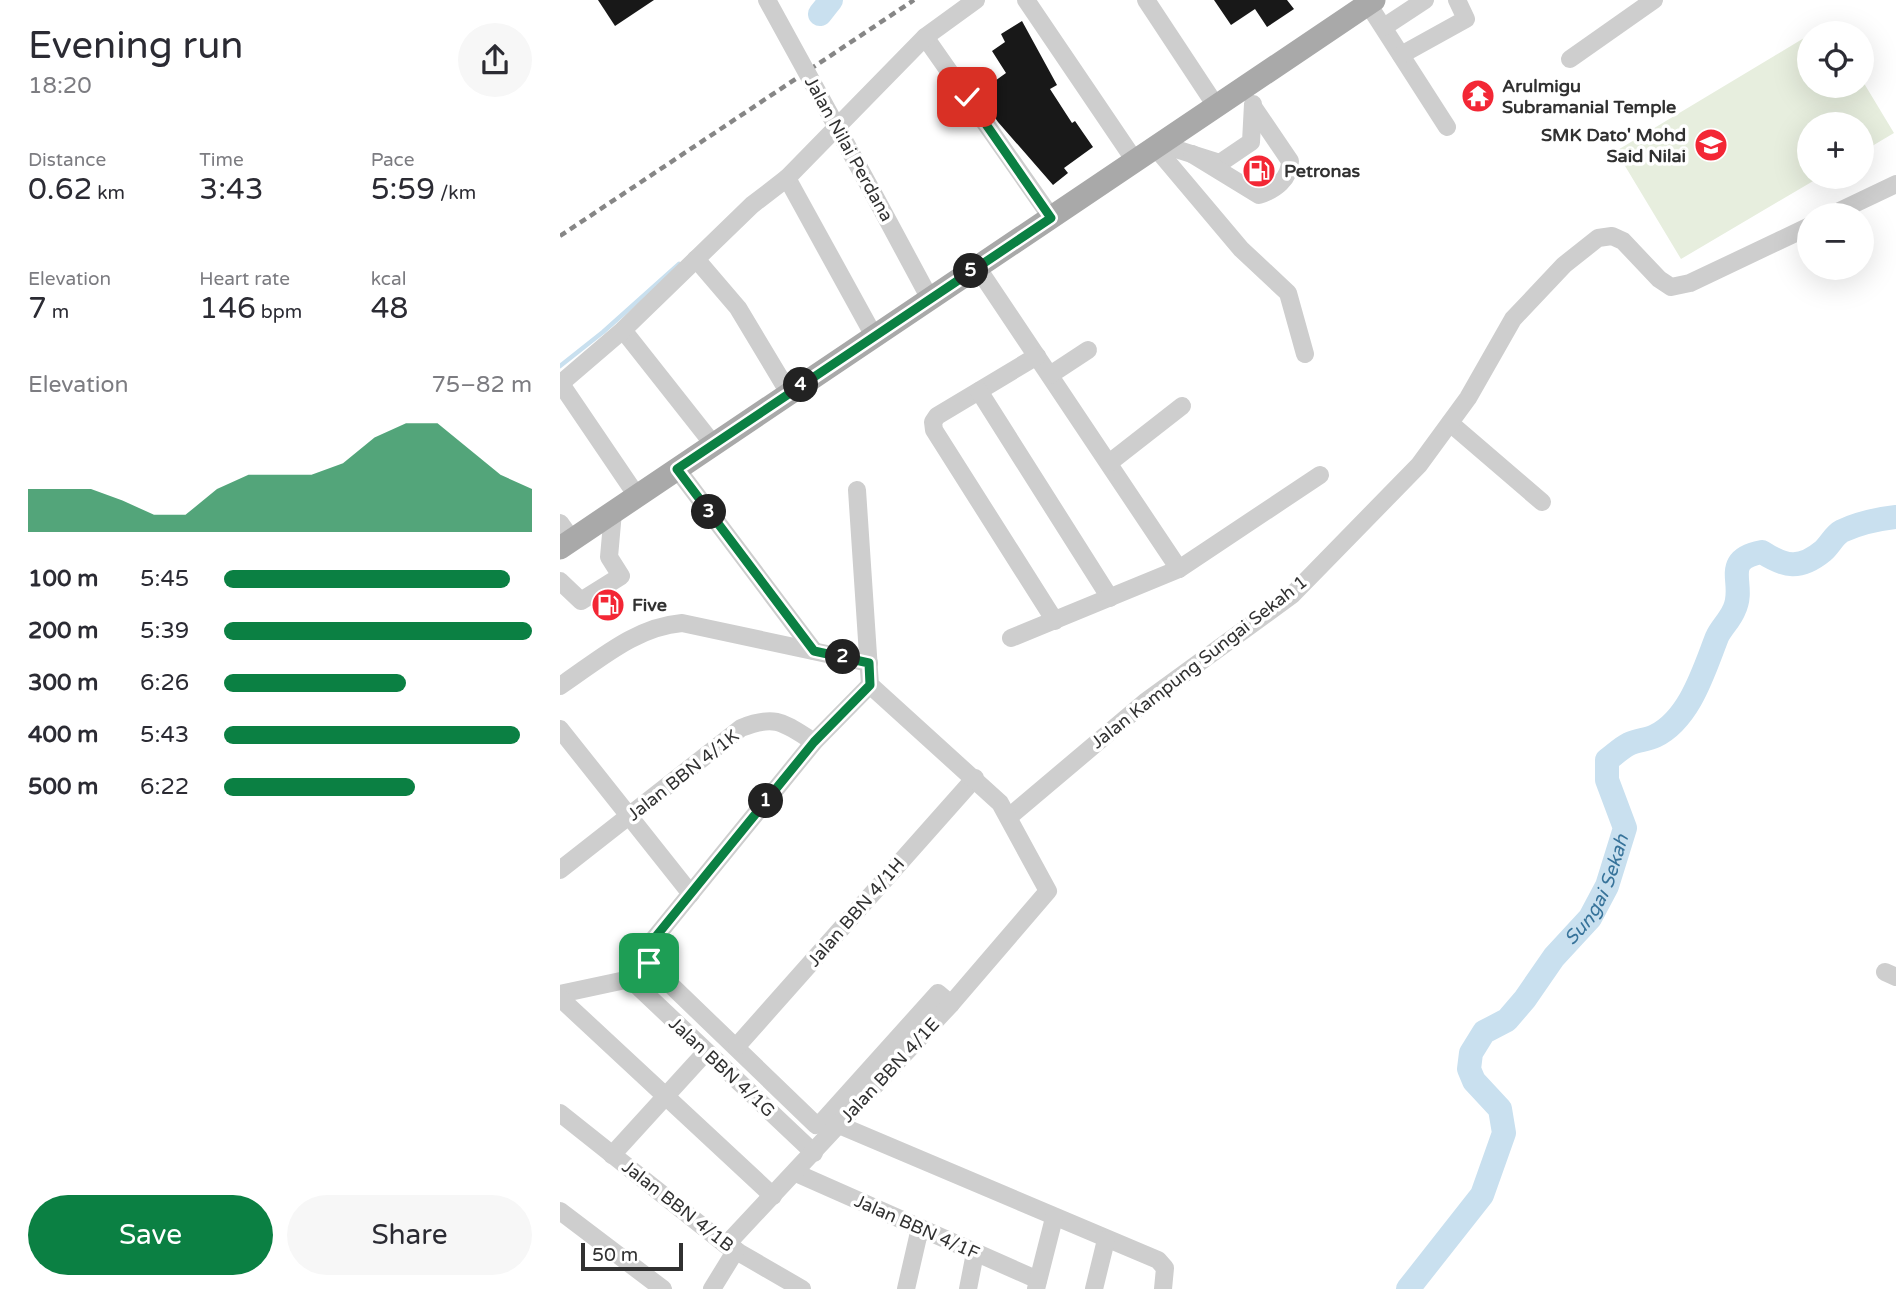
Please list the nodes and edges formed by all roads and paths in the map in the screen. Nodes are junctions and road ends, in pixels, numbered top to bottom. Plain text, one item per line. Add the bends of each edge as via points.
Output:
1 (767, 0) edge
2 (976, 0) edge
3 (1026, 0) edge
4 (1146, 0) edge
5 (1425, 0) edge
6 (1457, 0) edge
7 (1646, 2) edge
8 (1363, 3) edge
9 (1384, 27) junction
10 (925, 37) junction
11 (1401, 55) junction
12 (1570, 59) dead end
13 (1250, 83) junction
14 (1216, 106) junction
15 (1254, 108) junction
16 (1447, 127) dead end
17 (1158, 145) junction
18 (1192, 154) junction
19 (1135, 161) junction
20 (787, 178) junction
21 (1896, 184) edge
22 (1856, 203) edge
23 (1051, 218) junction
24 (1797, 232) edge
25 (696, 260) junction
26 (977, 267) junction
27 (930, 299) junction
28 (622, 330) junction
29 (874, 336) junction
30 (1088, 350) dead end
31 (1305, 354) dead end
32 (1037, 356) junction
33 (1050, 375) junction
34 (561, 384) edge
35 (979, 391) junction
36 (789, 393) junction
37 (1182, 406) dead end
38 (1450, 423) junction
39 (713, 444) junction
40 (1109, 463) junction
41 (677, 469) junction
42 (1320, 475) dead end
43 (857, 491) dead end
44 (637, 496) junction
45 (1542, 502) dead end
46 (612, 512) junction
47 (564, 537) edge
48 (1179, 569) junction
49 (560, 581) edge
50 (1110, 598) junction
51 (1055, 621) junction
52 (1011, 638) dead end
53 (814, 651) junction
54 (869, 663) junction
55 (870, 685) junction
56 (560, 686) edge
57 (560, 729) edge
58 (814, 742) junction
59 (975, 778) junction
60 (1009, 817) junction
61 (628, 818) junction
62 (560, 870) edge
63 (691, 894) junction
64 (560, 996) edge
65 (951, 1004) junction
66 (737, 1046) junction
67 (705, 1053) junction
68 (666, 1096) junction
69 (560, 1114) edge
70 (839, 1125) junction
71 (814, 1153) junction
72 (612, 1154) junction
73 (796, 1173) junction
74 (774, 1196) junction
75 (560, 1210) edge
76 (1054, 1218) junction
77 (920, 1228) junction
78 (1106, 1240) junction
79 (731, 1248) junction
80 (975, 1252) junction
81 (1164, 1284) edge
82 (1037, 1285) edge
83 (663, 1289) edge
84 (712, 1289) edge
85 (802, 1289) edge
86 (906, 1289) edge
87 (968, 1289) edge
88 (1094, 1289) edge

1 - 27 street, Jalan Nilai Perdana, bridge
2 - 10 street
3 - 19 street
4 - 14 street
5 - 9 street
6 - 11 street via 1466,19
7 - 12 street
8 - 9 street
8 - 13 main road
9 - 11 street
10 - 20 street
10 - 23 street
11 - 16 street
13 - 14 main road
13 - 15 street
14 - 17 main road
15 - 18 street via 1251,142 1220,163
15 - 18 street via 1290,161 1281,183 1259,195
17 - 18 street
17 - 19 main road
17 - 31 street via 1241,249 1287,293
19 - 23 main road
20 - 25 street
20 - 29 street
21 - 22 street
23 - 26 main road
24 - 38 street, Jalan Kampung Sungai Sekah 1 via 1690,283 1671,287 1623,240 1598,238 1564,265 1513,319
25 - 28 street
25 - 36 street via 738,308
26 - 27 main road
26 - 32 street
27 - 29 main road
28 - 34 street
28 - 39 street
29 - 36 main road
30 - 33 street
32 - 33 street
32 - 35 street
33 - 40 street
34 - 44 street
35 - 50 street
35 - 51 street via 937,416 934,430
36 - 39 main road
37 - 40 street
38 - 45 street
38 - 60 street, Jalan Kampung Sungai Sekah 1 via 1419,465 1292,595 1145,702
39 - 41 main road
40 - 48 street
41 - 44 main road
41 - 53 street
42 - 48 street
43 - 54 street
44 - 46 main road
46 - 47 main road
46 - 49 street via 609,557 621,576 581,601
48 - 50 street
50 - 51 street
51 - 52 street
53 - 54 street
53 - 56 street via 682,623 662,625 636,634
54 - 55 street
55 - 58 street
55 - 59 street
57 - 61 street
58 - 61 street, Jalan BBN 4/1K via 783,723 765,719 741,728
58 - 63 street
59 - 60 street
59 - 66 street, Jalan BBN 4/1H
60 - 65 street, Jalan BBN 4/1E via 1048,891
61 - 62 street, Jalan BBN 4/1K
61 - 63 street
63 - 66 street via 649,945 649,963
64 - 67 street, Jalan BBN 4/1G via 629,979
64 - 68 street
65 - 66 street via 938,993 816,1125
65 - 70 street, Jalan BBN 4/1E
67 - 68 street
67 - 71 street, Jalan BBN 4/1G
68 - 72 street
68 - 74 street
69 - 72 street, Jalan BBN 4/1B
70 - 71 street, Jalan BBN 4/1E
70 - 76 street
71 - 73 street, Jalan BBN 4/1E
72 - 79 street, Jalan BBN 4/1B
73 - 74 street, Jalan BBN 4/1E
73 - 77 street, Jalan BBN 4/1F
74 - 79 street, Jalan BBN 4/1E
75 - 83 street
76 - 78 street
76 - 82 street
77 - 80 street, Jalan BBN 4/1F
77 - 86 street
78 - 81 street via 1158,1260 1165,1268
78 - 88 street
79 - 84 street, Jalan BBN 4/1E
79 - 85 street, Jalan BBN 4/1B
80 - 82 street, Jalan BBN 4/1F
80 - 87 street

